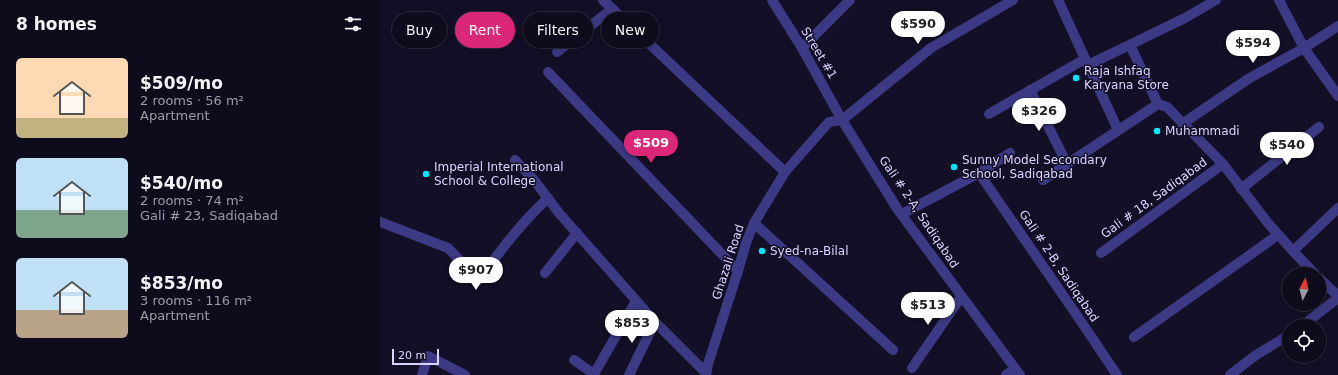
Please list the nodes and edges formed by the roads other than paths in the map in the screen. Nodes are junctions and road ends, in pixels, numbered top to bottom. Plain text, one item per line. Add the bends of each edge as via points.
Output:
1 (603, 0) edge
2 (772, 0) edge
3 (850, 0) edge
4 (1013, 0) edge
5 (1058, 0) edge
6 (1216, 0) edge
7 (1279, 0) edge
8 (612, 9) junction
9 (1338, 26) edge
10 (1130, 45) junction
11 (802, 48) junction
12 (1304, 48) junction
13 (557, 52) dead end
14 (1086, 62) junction
15 (548, 72) dead end
16 (1030, 90) junction
17 (1338, 96) edge
18 (1158, 104) junction
19 (989, 114) dead end
20 (842, 120) junction
21 (1182, 124) junction
22 (1320, 127) dead end
23 (1118, 130) junction
24 (1010, 153) dead end
25 (515, 160) dead end
26 (1067, 164) junction
27 (1223, 164) junction
28 (785, 172) junction
29 (980, 173) junction
30 (1043, 180) dead end
31 (1241, 189) junction
32 (548, 198) junction
33 (1338, 208) edge
34 (902, 214) junction
35 (380, 222) edge
36 (754, 223) junction
37 (577, 233) junction
38 (1278, 235) junction
39 (1293, 251) junction
40 (1101, 253) dead end
41 (1308, 267) edge
42 (738, 271) junction
43 (545, 273) dead end
44 (1326, 285) edge
45 (961, 297) junction
46 (1338, 297) edge
47 (636, 301) junction
48 (1311, 319) edge
49 (655, 322) junction
50 (1134, 337) dead end
51 (1282, 339) edge
52 (893, 350) dead end
53 (574, 360) dead end
54 (912, 368) dead end
55 (1018, 372) edge
56 (706, 374) edge
57 (422, 375) edge
58 (465, 375) edge
59 (629, 375) edge
60 (1006, 375) edge
61 (1117, 375) edge
62 (1230, 375) edge

1 - 8 street
2 - 11 street, Street #1
3 - 11 street
4 - 20 street, Ghazali Road via 931,48
5 - 14 street
6 - 10 street
7 - 12 street
8 - 13 street
8 - 28 street
9 - 12 street
10 - 14 street
10 - 18 street
11 - 20 street, Street #1
12 - 17 street
12 - 21 street via 1248,80
14 - 16 street
14 - 23 street
15 - 42 street
16 - 19 street
16 - 26 street
18 - 21 street via 1166,107
18 - 23 street
20 - 28 street, Ghazali Road via 829,122
20 - 34 street, Gali # 2-A, Sadiqabad
21 - 27 street
22 - 31 street
23 - 26 street
24 - 29 street
25 - 32 street
26 - 30 street
27 - 31 street
27 - 40 street, Gali # 18, Sadiqabad
28 - 36 street, Ghazali Road
29 - 34 street
29 - 61 street, Gali # 2-B, Sadiqabad
31 - 38 street
32 - 35 street via 531,213 478,280 448,248
32 - 37 street
33 - 39 street
34 - 45 street, Gali # 2-A, Sadiqabad
36 - 42 street, Ghazali Road
36 - 52 street
37 - 43 street
37 - 47 street
38 - 39 street
38 - 50 street
39 - 41 street
42 - 56 street, Ghazali Road
44 - 46 street
45 - 54 street
45 - 55 street, Gali # 2-A, Sadiqabad
46 - 48 street
47 - 49 street
47 - 53 street via 594,374
49 - 56 street
49 - 59 street
51 - 62 street
55 - 60 street
57 - 58 street via 428,356

